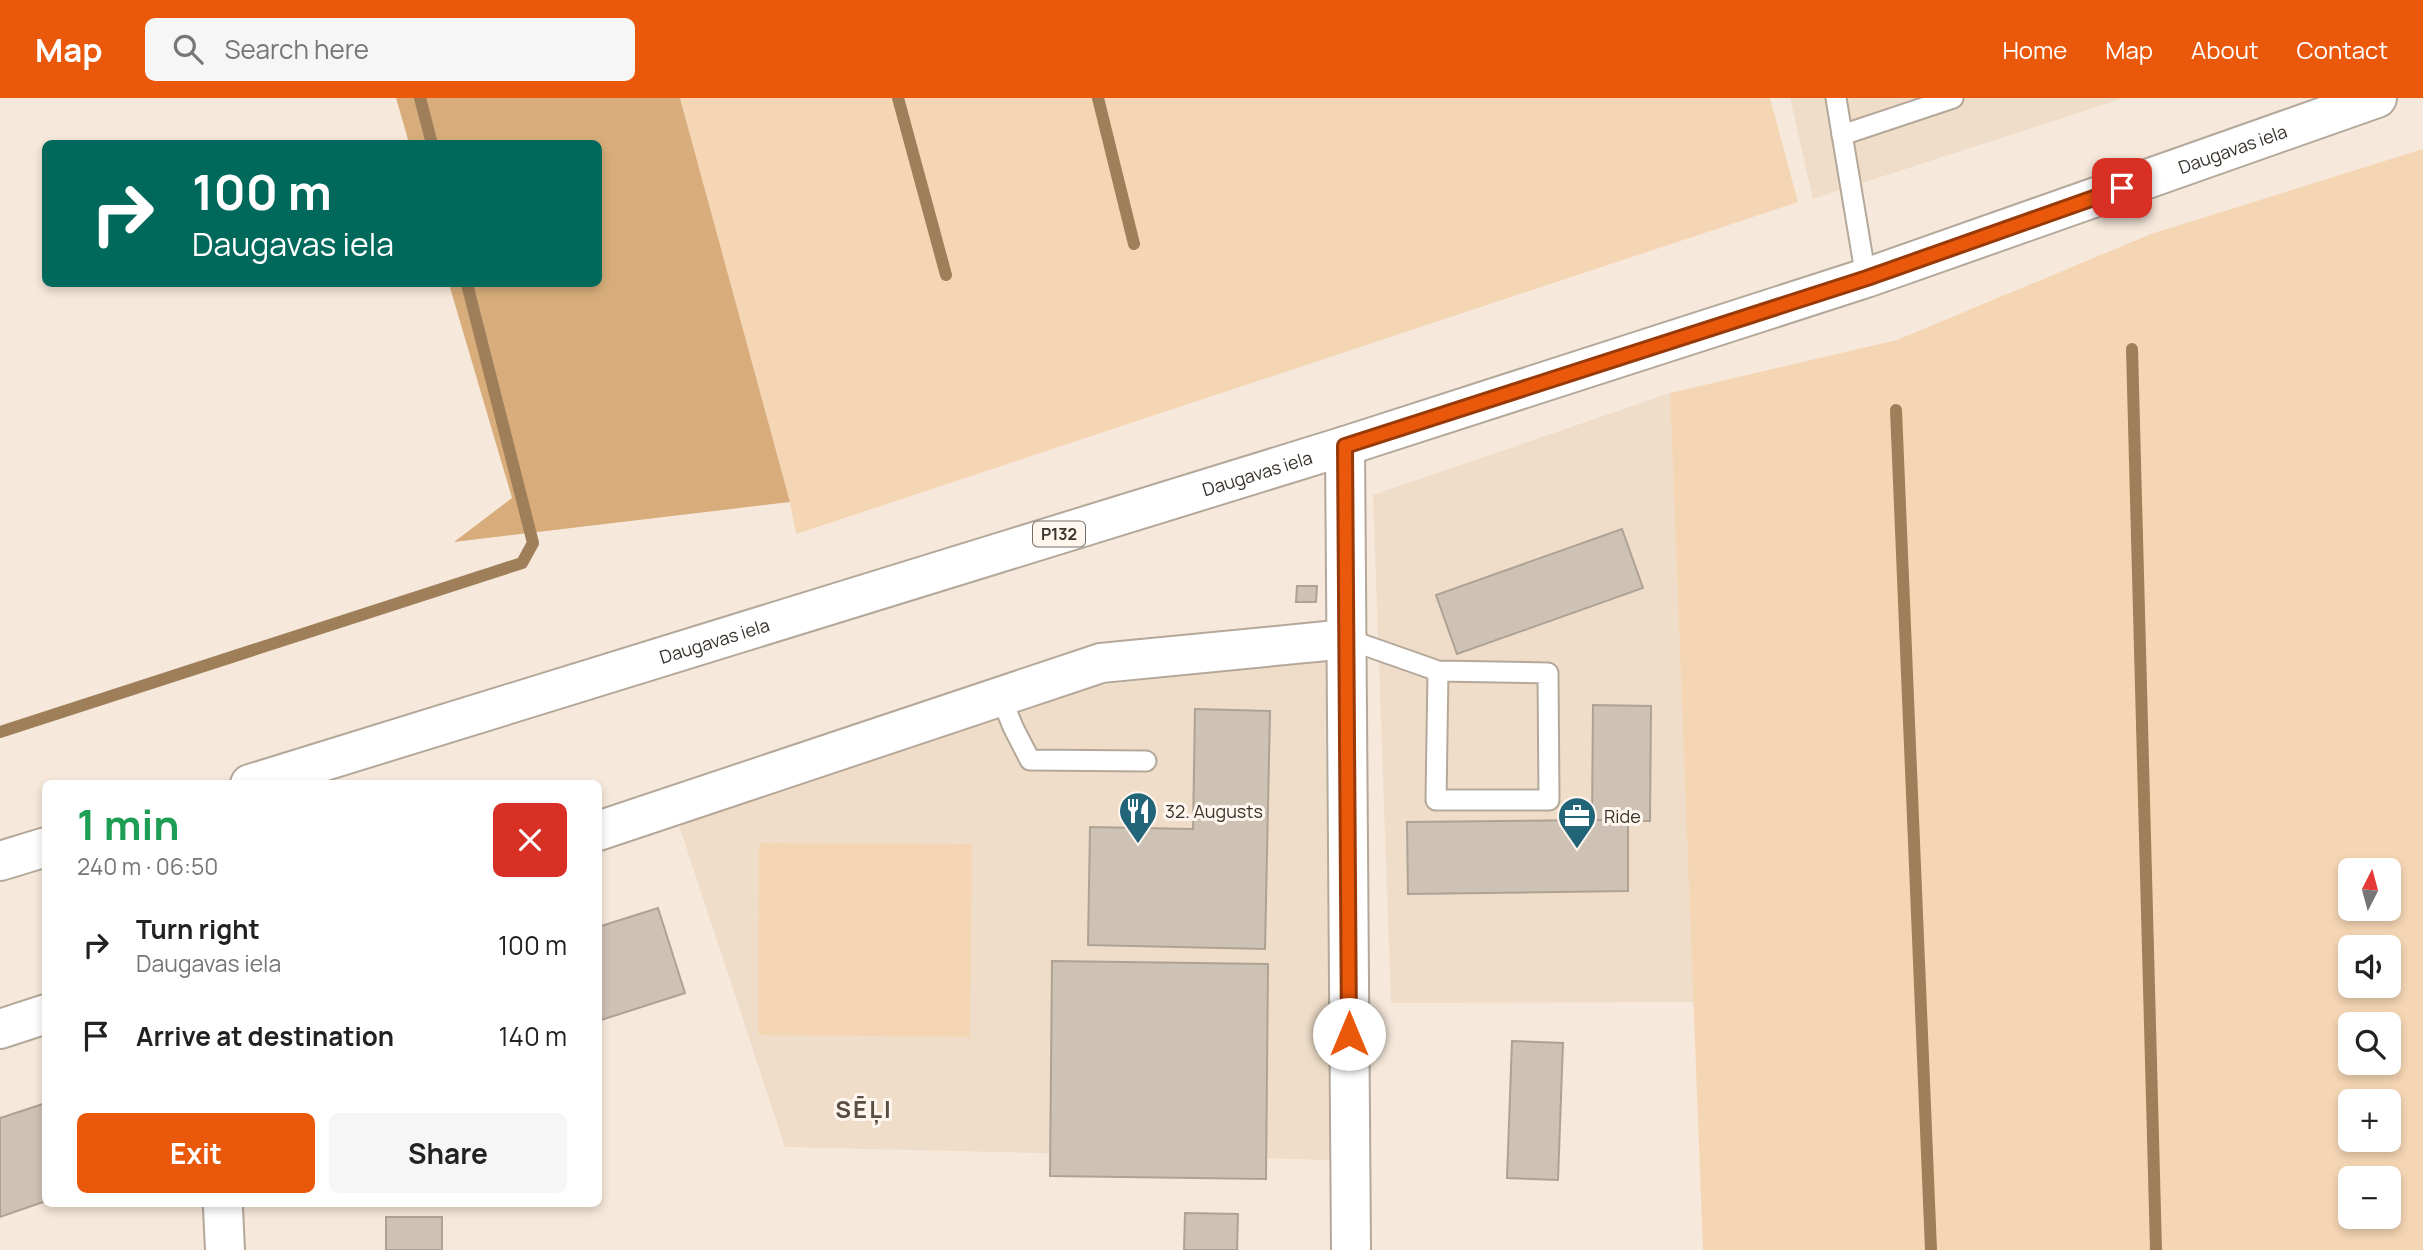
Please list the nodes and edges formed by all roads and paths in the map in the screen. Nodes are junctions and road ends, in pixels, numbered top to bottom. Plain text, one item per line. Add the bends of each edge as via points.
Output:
1 (1836, 98) edge
2 (1953, 98) edge
3 (2377, 98) edge
4 (1842, 135) junction
5 (1867, 278) junction
6 (1345, 446) junction
7 (1347, 639) junction
8 (1438, 671) junction
9 (1001, 697) junction
10 (1146, 761) dead end
11 (263, 780) edge
12 (602, 830) edge
13 (42, 848) edge
14 (0, 861) edge
15 (42, 1015) edge
16 (0, 1029) edge
17 (223, 1208) dead end
18 (225, 1250) edge
19 (1351, 1250) edge

1 - 4 lane
2 - 4 lane
3 - 5 main road, Daugavas iela / P132
4 - 5 lane
5 - 6 main road, Daugavas iela / P132
6 - 7 main road
6 - 11 main road, Daugavas iela / P132
7 - 8 lane
7 - 9 main road via 1101,663
7 - 19 main road
8 - 8 lane via 1436,800 1549,800 1548,673
9 - 10 lane via 1030,760
9 - 12 main road
13 - 14 main road
15 - 16 main road
17 - 18 main road

